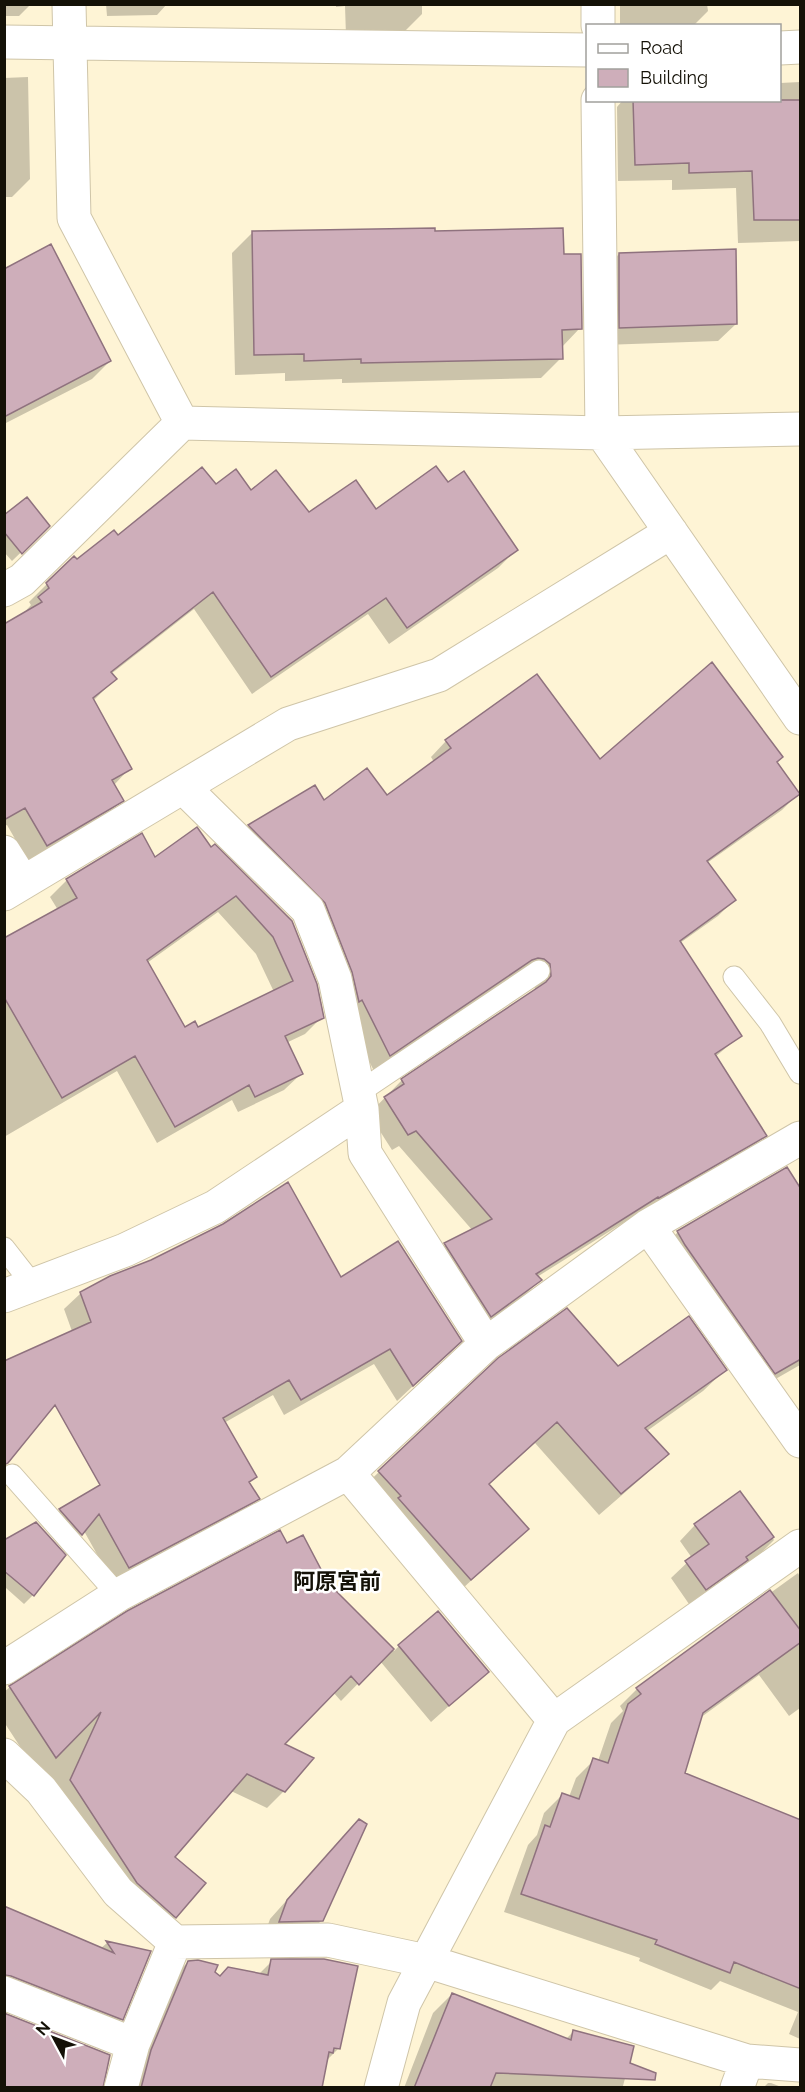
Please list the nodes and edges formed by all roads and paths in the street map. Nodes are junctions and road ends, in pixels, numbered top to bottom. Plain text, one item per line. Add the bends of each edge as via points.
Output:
1 (69, 4) edge
2 (598, 4) edge
3 (598, 24) edge
4 (4, 42) edge
5 (69, 42) junction
6 (801, 47) edge
7 (781, 48) edge
8 (586, 50) edge
9 (598, 102) edge
10 (182, 423) junction
11 (801, 429) edge
12 (602, 433) junction
13 (671, 532) junction
14 (4, 590) edge
15 (801, 718) edge
16 (183, 787) junction
17 (4, 852) edge
18 (14, 888) edge
19 (539, 971) dead end
20 (734, 977) dead end
21 (801, 1073) edge
22 (360, 1101) junction
23 (801, 1138) edge
24 (648, 1226) junction
25 (4, 1248) edge
26 (19, 1291) edge
27 (486, 1344) junction
28 (801, 1441) edge
29 (348, 1473) junction
30 (12, 1475) dead end
31 (801, 1546) edge
32 (118, 1594) junction
33 (4, 1668) edge
34 (554, 1720) junction
35 (4, 1755) edge
36 (175, 1942) junction
37 (426, 1961) junction
38 (4, 1993) edge
39 (133, 2044) junction
40 (801, 2065) edge
41 (742, 2074) edge
42 (121, 2088) edge
43 (381, 2088) edge

1 - 5 street
2 - 3 street
4 - 5 street
5 - 8 street
5 - 10 street via 74,218
6 - 7 street
9 - 12 street
10 - 12 street
10 - 14 street via 22,580
11 - 12 street
12 - 13 street
13 - 15 street
13 - 16 street via 439,675 288,724
16 - 18 street
16 - 22 street via 308,910 335,979
17 - 18 street
19 - 22 lane
20 - 21 lane via 770,1023
22 - 26 street via 214,1206 124,1250
22 - 27 street via 365,1153
23 - 24 street
24 - 27 street
24 - 28 street
25 - 26 lane
27 - 29 street
29 - 32 street
29 - 34 street
30 - 32 lane
31 - 34 street
32 - 33 street
34 - 37 street
35 - 36 street via 41,1790 118,1892
36 - 37 street via 328,1940
36 - 39 street
37 - 41 street
37 - 43 street via 404,2003
38 - 39 street
39 - 42 street
40 - 41 street

